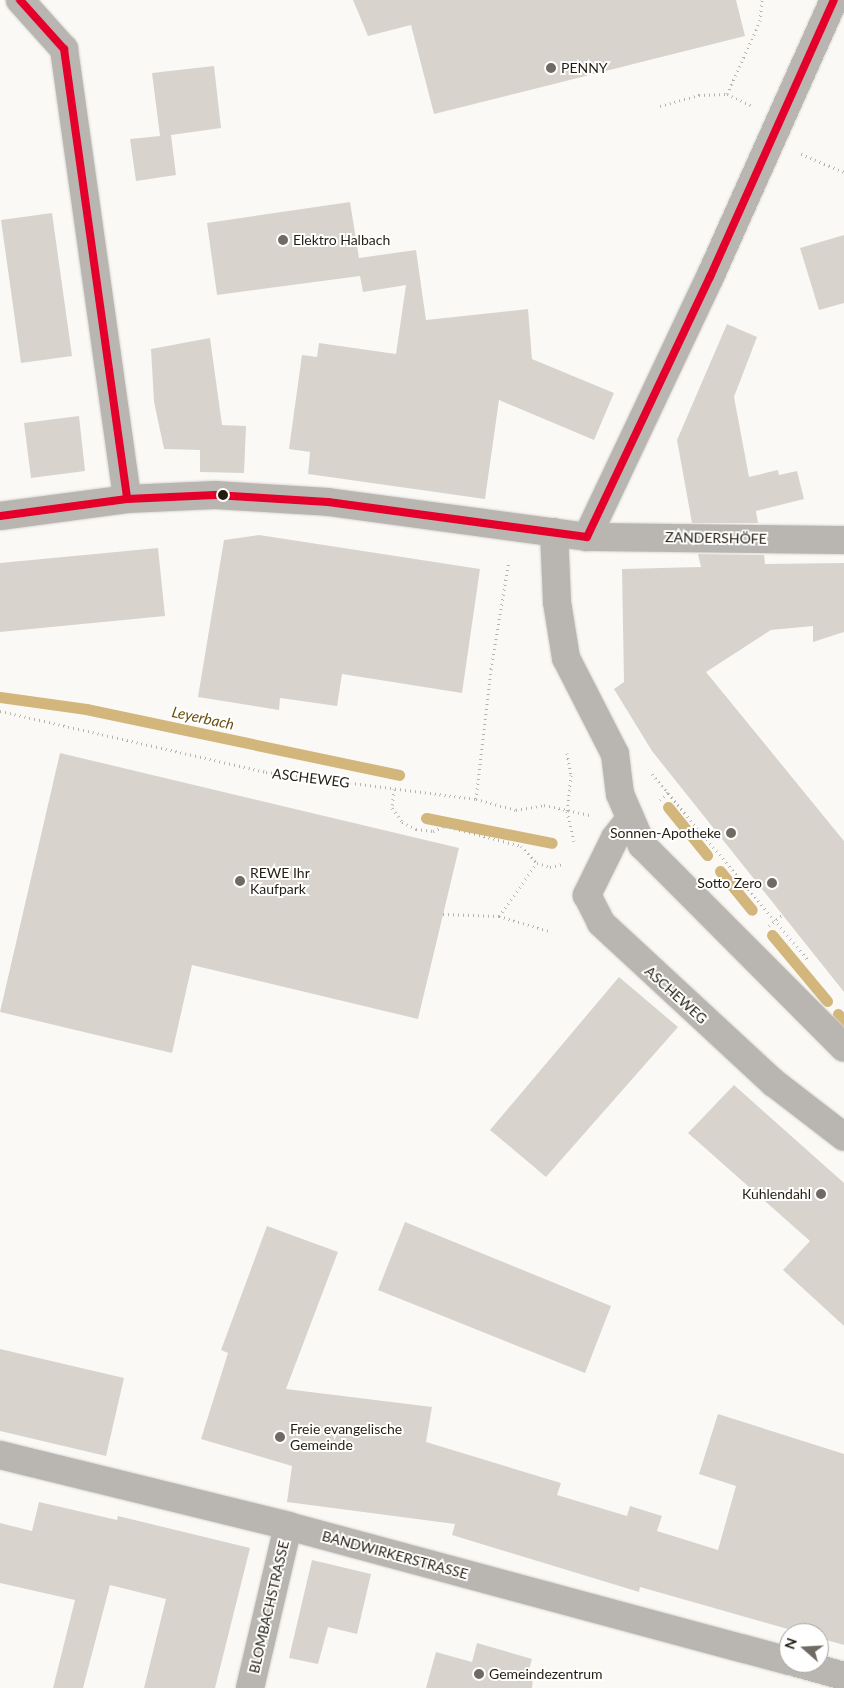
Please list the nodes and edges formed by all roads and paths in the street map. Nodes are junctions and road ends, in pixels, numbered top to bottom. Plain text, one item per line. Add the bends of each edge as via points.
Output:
1 (20, 0) edge
2 (762, 0) edge
3 (834, 0) edge
4 (727, 94) junction
5 (740, 100) dead end
6 (660, 106) dead end
7 (811, 158) dead end
8 (844, 172) edge
9 (126, 499) junction
10 (0, 516) edge
11 (514, 526) junction
12 (554, 532) junction
13 (587, 537) junction
14 (844, 540) edge
15 (0, 712) edge
16 (567, 753) dead end
17 (615, 754) junction
18 (394, 789) junction
19 (476, 799) junction
20 (567, 811) junction
21 (626, 813) junction
22 (574, 849) dead end
23 (568, 857) dead end
24 (537, 863) junction
25 (443, 914) dead end
26 (499, 916) junction
27 (552, 932) dead end
28 (810, 963) dead end
29 (844, 1048) edge
30 (844, 1137) edge
31 (0, 1455) edge
32 (288, 1526) junction
33 (779, 1658) edge
34 (829, 1672) edge
35 (844, 1676) edge
36 (250, 1688) edge

1 - 9 street via 64,49
2 - 4 path via 760,21
3 - 13 street via 710,277
4 - 5 path
4 - 6 path via 699,95
7 - 8 path
9 - 10 street, ZANDERSHÖFE
9 - 11 street, ZANDERSHÖFE via 215,495 328,502
11 - 12 street, ZANDERSHÖFE
11 - 19 path via 488,688
12 - 13 street, ZANDERSHÖFE
12 - 17 street via 556,602 566,658
13 - 14 street, ZANDERSHÖFE
15 - 18 path, ASCHEWEG via 266,772
16 - 20 path via 570,775
17 - 21 street
17 - 28 path via 647,769 663,786
18 - 19 path, ASCHEWEG
18 - 24 path via 392,808 409,826 433,831 445,826 520,846
19 - 20 path, ASCHEWEG via 516,810 544,805
20 - 21 path, ASCHEWEG via 585,816
20 - 22 path via 574,832
21 - 29 street via 642,845
21 - 30 street, ASCHEWEG via 588,895 601,923 630,954 774,1083
23 - 24 path via 562,865 550,867
24 - 26 path
25 - 26 path
26 - 27 path
31 - 32 street, BANDWIRKERSTRASSE
32 - 33 street, BANDWIRKERSTRASSE
32 - 36 street, BLOMBACHSTRASSE
34 - 35 street

